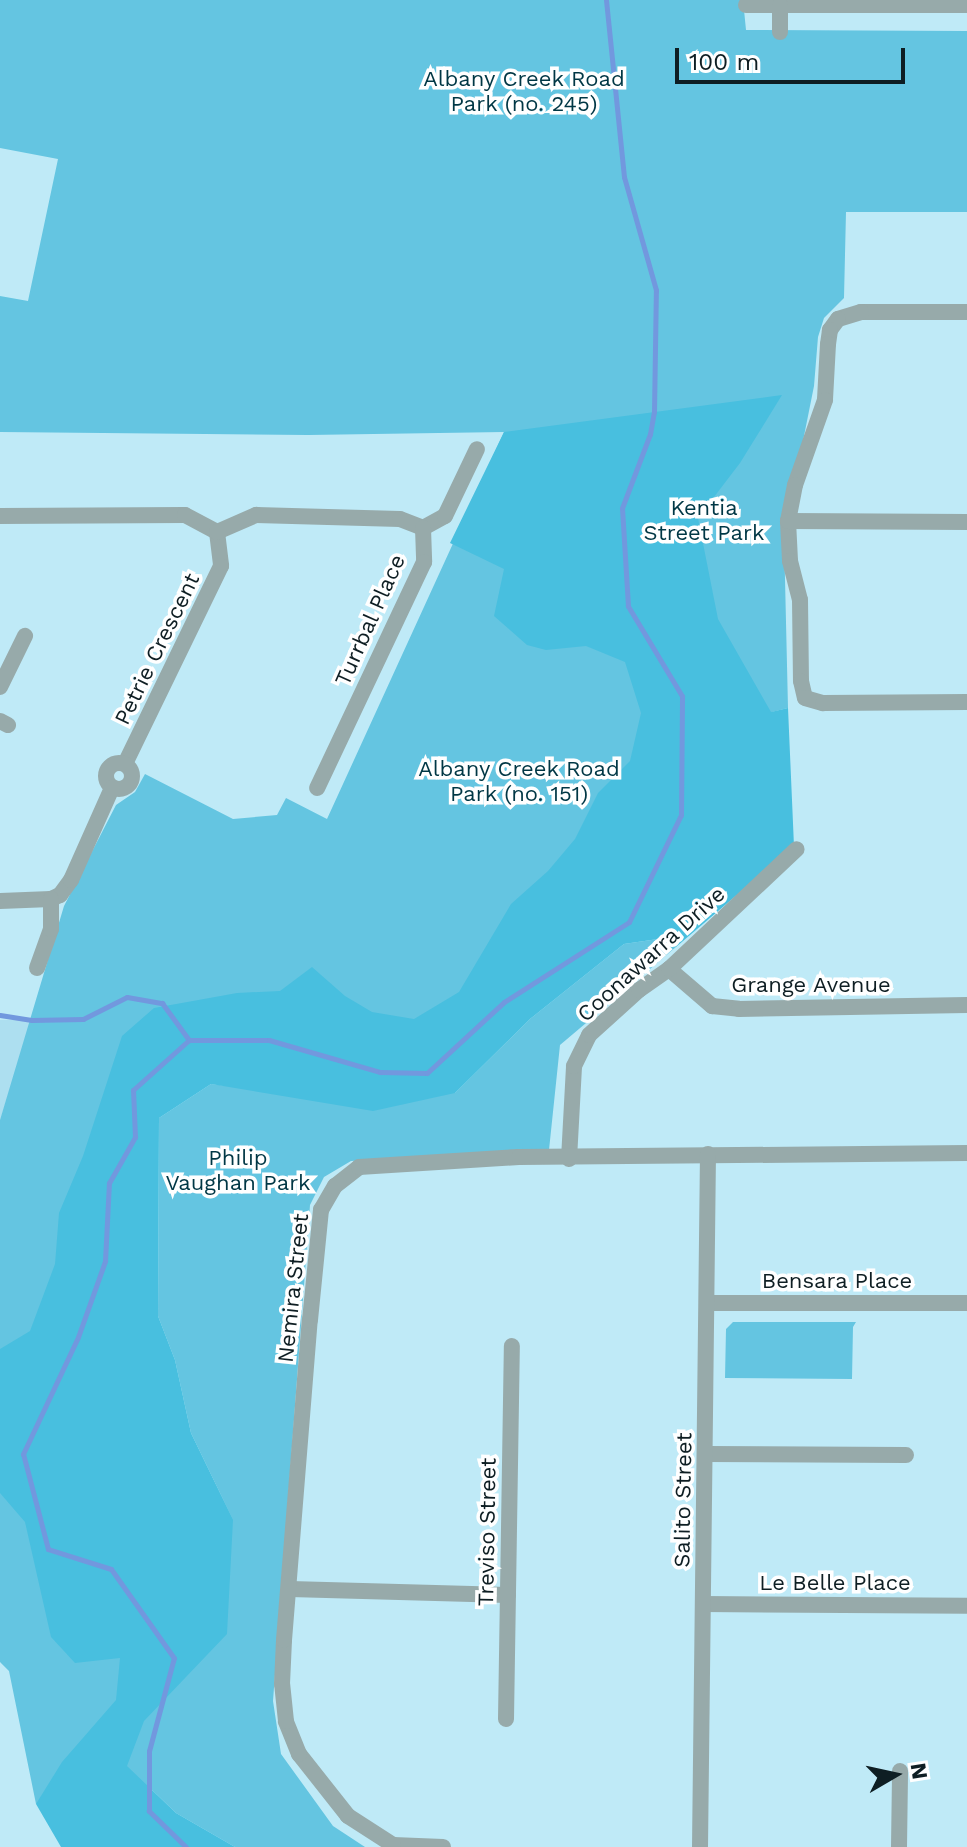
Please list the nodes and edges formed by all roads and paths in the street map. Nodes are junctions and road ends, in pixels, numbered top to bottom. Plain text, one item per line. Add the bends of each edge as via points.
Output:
1 (746, 5) dead end
2 (780, 5) junction
3 (967, 5) edge
4 (780, 32) dead end
5 (967, 312) edge
6 (477, 449) dead end
7 (0, 516) edge
8 (788, 521) junction
9 (967, 522) edge
10 (423, 528) junction
11 (217, 532) junction
12 (25, 636) dead end
13 (0, 687) edge
14 (967, 702) edge
15 (317, 788) dead end
16 (797, 849) dead end
17 (51, 899) junction
18 (0, 901) edge
19 (37, 968) dead end
20 (669, 969) junction
21 (967, 1005) edge
22 (967, 1153) edge
23 (708, 1154) junction
24 (569, 1159) junction
25 (707, 1303) junction
26 (967, 1303) edge
27 (512, 1346) dead end
28 (706, 1454) junction
29 (906, 1455) dead end
30 (290, 1589) junction
31 (508, 1595) junction
32 (703, 1604) junction
33 (967, 1606) edge
34 (506, 1719) dead end
35 (900, 1771) dead end
36 (443, 1847) edge
37 (700, 1847) edge
38 (899, 1847) edge

1 - 2 street
2 - 3 street
2 - 4 street
5 - 8 street via 861,312 838,319 830,330 825,400
6 - 10 street via 445,516
7 - 11 street via 185,515
8 - 9 street
8 - 14 street via 790,561 800,600 805,698 823,703
10 - 11 street, Turrbal Place via 400,519 256,515
10 - 15 street, Turrbal Place via 424,562
11 - 17 street, Petrie Crescent via 221,566 125,764 107,770 112,788 71,880
12 - 13 street
16 - 20 street, Coonawarra Drive
17 - 18 street
17 - 19 street via 51,929
20 - 21 street, Grange Avenue via 712,1006
20 - 24 street, Coonawarra Drive via 589,1035 574,1066
22 - 23 street, Nemira Street
23 - 24 street, Nemira Street
23 - 25 street, Salito Street
24 - 30 street, Nemira Street via 359,1167 335,1186 321,1210
25 - 26 street, Bensara Place
25 - 28 street, Salito Street
27 - 31 street, Treviso Street
28 - 29 street
28 - 32 street, Salito Street
30 - 31 street
30 - 36 street, Nemira Street via 282,1684 286,1721 299,1754 334,1802 363,1828 393,1845
31 - 34 street, Treviso Street
32 - 33 street, Le Belle Place
32 - 37 street, Salito Street
35 - 38 street

